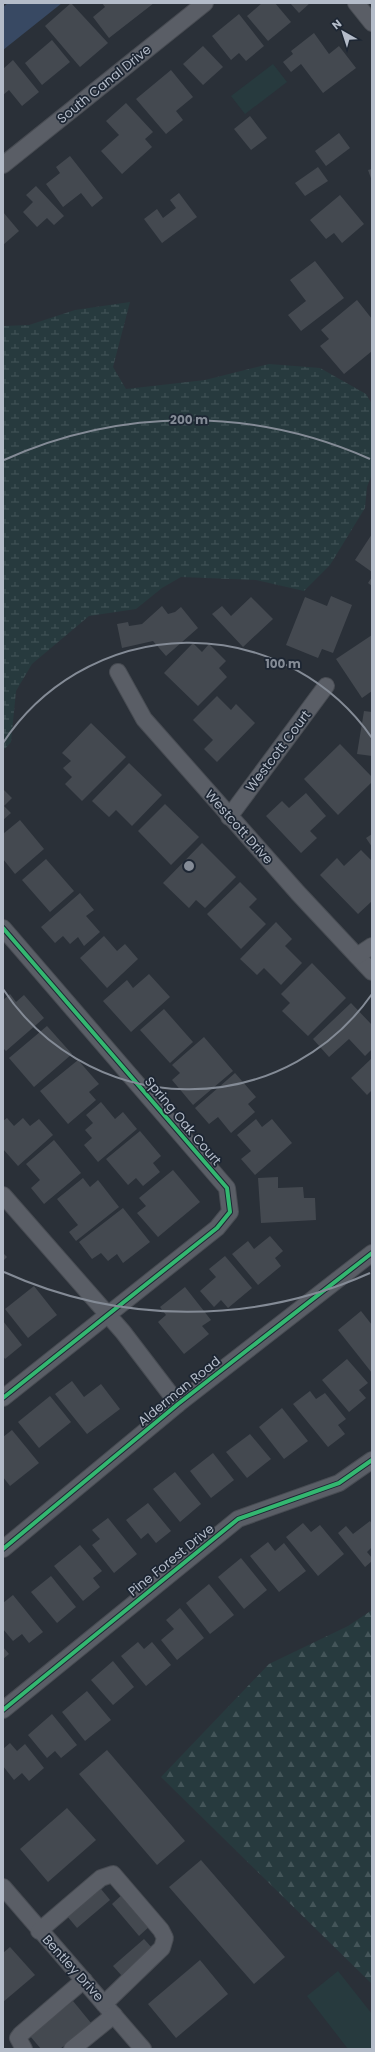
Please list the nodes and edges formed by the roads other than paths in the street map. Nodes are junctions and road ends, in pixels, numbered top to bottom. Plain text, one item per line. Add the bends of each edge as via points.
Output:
1 (205, 3) edge
2 (356, 3) edge
3 (372, 24) edge
4 (3, 165) edge
5 (118, 672) dead end
6 (326, 686) dead end
7 (229, 817) junction
8 (3, 928) edge
9 (372, 946) edge
10 (358, 956) junction
11 (372, 972) edge
12 (3, 1195) edge
13 (372, 1253) edge
14 (107, 1314) junction
15 (3, 1398) edge
16 (178, 1404) junction
17 (372, 1460) edge
18 (3, 1549) edge
19 (3, 1710) edge
20 (3, 1887) edge
21 (39, 1930) junction
22 (84, 1980) junction
23 (109, 2009) junction
24 (24, 2049) edge
25 (72, 2049) edge
26 (143, 2049) edge

1 - 4 street, South Canal Drive
2 - 3 street
5 - 7 street, Westcott Drive via 144,719
6 - 7 street, Westcott Court
7 - 10 street, Westcott Drive
8 - 14 street, Spring Oak Court via 227,1188 230,1212 221,1224
9 - 10 street
10 - 11 street, Westcott Drive
12 - 14 street
13 - 16 street, Alderman Road
14 - 15 street, Spring Oak Court
14 - 16 street
16 - 18 street, Alderman Road
17 - 19 street, Pine Forest Drive via 339,1483 238,1519
20 - 21 street, Bentley Drive
21 - 22 street, Bentley Drive
21 - 23 street via 101,1878 113,1874 165,1938 162,1948
22 - 23 street, Bentley Drive
22 - 24 street via 21,2034 18,2038
23 - 25 street
23 - 26 street, Bentley Drive

